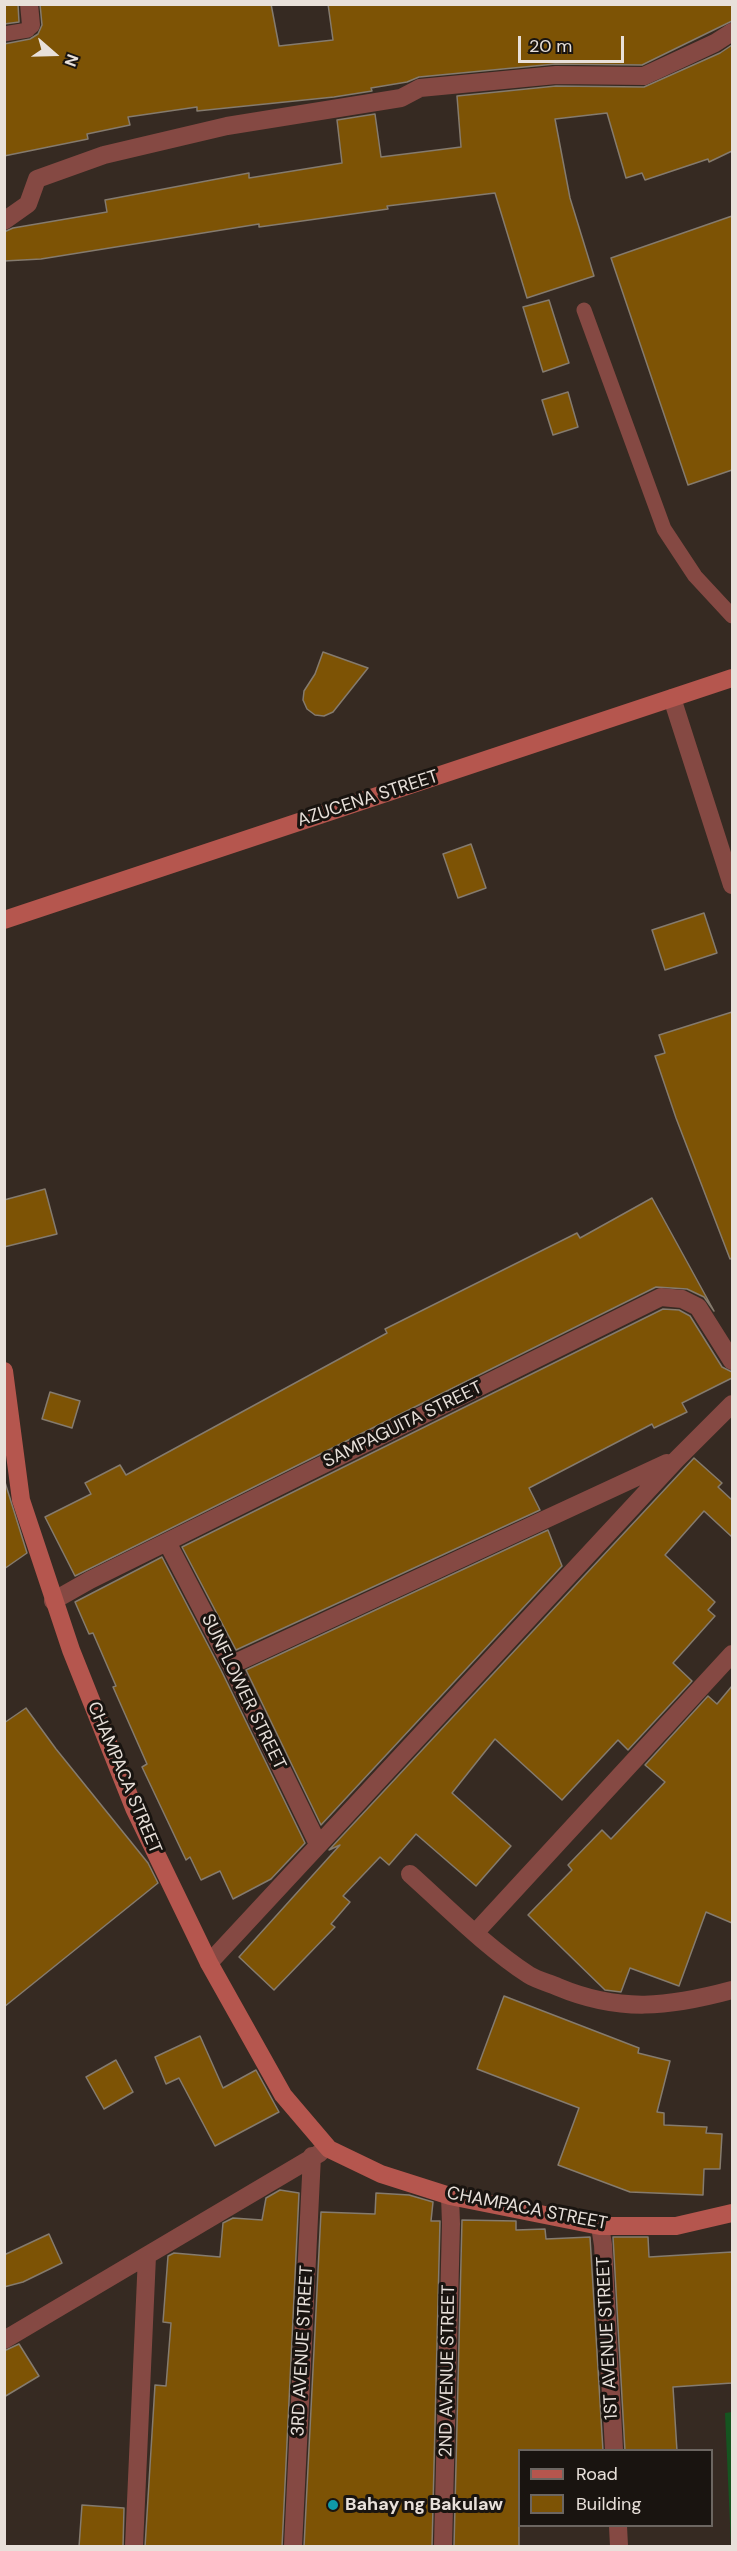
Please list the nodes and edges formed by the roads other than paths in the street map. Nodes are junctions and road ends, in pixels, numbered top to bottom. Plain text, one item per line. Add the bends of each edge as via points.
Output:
1 (29, 4) edge
2 (31, 25) joint
3 (732, 32) edge
4 (4, 34) edge
5 (4, 221) edge
6 (584, 310) dead end
7 (732, 616) edge
8 (732, 678) edge
9 (672, 698) junction
10 (732, 885) edge
11 (4, 920) edge
12 (732, 1361) edge
13 (4, 1371) edge
14 (732, 1404) edge
15 (677, 1458) junction
16 (167, 1542) junction
17 (53, 1601) junction
18 (732, 1654) edge
19 (231, 1665) junction
20 (318, 1844) junction
21 (410, 1874) dead end
22 (475, 1933) junction
23 (209, 1963) junction
24 (732, 1990) edge
25 (329, 2149) junction
26 (312, 2156) junction
27 (450, 2196) junction
28 (732, 2213) edge
29 (600, 2226) junction
30 (147, 2256) junction
31 (4, 2340) edge
32 (614, 2449) edge
33 (618, 2527) edge
34 (134, 2547) edge
35 (293, 2547) edge
36 (443, 2547) edge
37 (619, 2547) edge

1 - 2 street
2 - 4 lane via 28,30
3 - 5 street via 644,76 556,75 420,88 401,98 227,126 104,156 37,178 28,204
6 - 7 lane via 664,529 695,576
8 - 9 street, AZUCENA STREET
9 - 10 street
9 - 11 street, AZUCENA STREET
12 - 16 street, SAMPAGUITA STREET via 698,1306 682,1299 662,1298
13 - 17 street, CHAMPACA STREET via 21,1500
14 - 15 street
15 - 19 street
15 - 20 street
16 - 17 street, SAMPAGUITA STREET
16 - 19 street, SUNFLOWER STREET
17 - 23 street, CHAMPACA STREET via 134,1808
18 - 22 street
19 - 20 street, SUNFLOWER STREET
20 - 23 street
21 - 22 street
22 - 24 street via 530,1976 585,1999 642,2006 690,2001
23 - 25 street, CHAMPACA STREET via 283,2095
25 - 26 street
25 - 27 street, CHAMPACA STREET via 381,2174
26 - 30 street
26 - 35 street, 3RD AVENUE STREET
27 - 29 street, CHAMPACA STREET
27 - 36 street, 2ND AVENUE STREET
28 - 29 street, CHAMPACA STREET via 676,2226
29 - 32 street, 1ST AVENUE STREET
30 - 31 street
30 - 34 street
33 - 37 street

